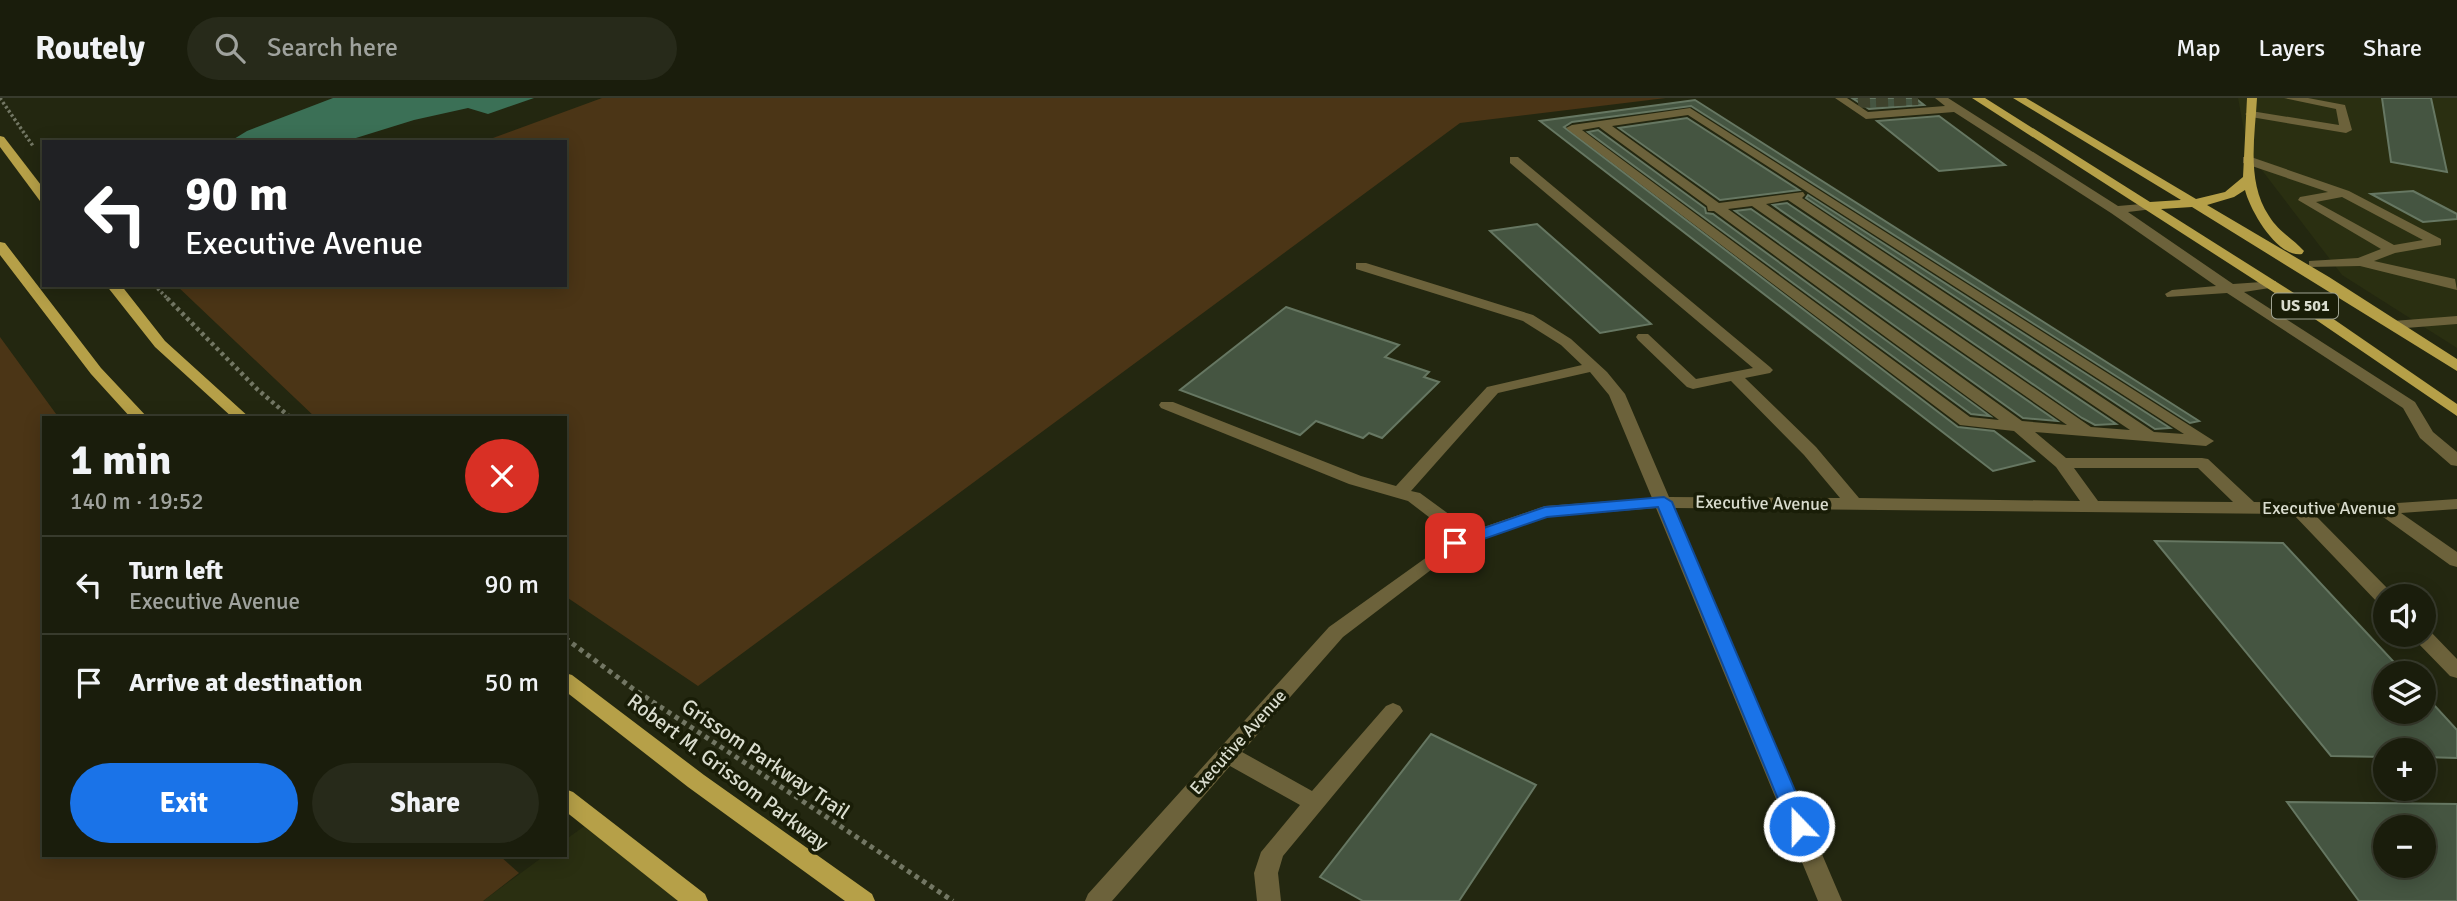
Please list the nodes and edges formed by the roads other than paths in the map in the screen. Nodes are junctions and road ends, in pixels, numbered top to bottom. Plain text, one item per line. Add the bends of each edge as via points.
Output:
1 (1940, 98) edge
2 (1977, 98) edge
3 (2018, 98) edge
4 (2252, 98) edge
5 (2288, 98) edge
6 (1918, 99) edge
7 (1849, 101) edge
8 (1956, 108) junction
9 (2000, 112) junction
10 (2251, 114) junction
11 (1969, 116) junction
12 (1602, 124) junction
13 (0, 139) edge
14 (1514, 160) dead end
15 (2247, 160) junction
16 (2248, 179) junction
17 (1819, 192) junction
18 (2345, 194) junction
19 (42, 195) edge
20 (1790, 196) junction
21 (1755, 202) junction
22 (2194, 202) junction
23 (2149, 206) junction
24 (1717, 208) junction
25 (2116, 210) junction
26 (1685, 213) junction
27 (0, 246) edge
28 (2392, 249) junction
29 (2360, 262) junction
30 (2314, 264) junction
31 (1362, 266) dead end
32 (2324, 280) junction
33 (2271, 284) junction
34 (2457, 286) edge
35 (115, 287) edge
36 (2230, 289) junction
37 (2172, 294) dead end
38 (2457, 320) edge
39 (2393, 325) junction
40 (1643, 337) dead end
41 (2457, 366) edge
42 (1594, 368) junction
43 (1734, 376) junction
44 (1167, 405) dead end
45 (2457, 411) edge
46 (138, 416) edge
47 (240, 416) edge
48 (2018, 426) junction
49 (2088, 432) junction
50 (2150, 436) junction
51 (2457, 461) edge
52 (2062, 463) junction
53 (1401, 491) junction
54 (1664, 502) junction
55 (1854, 504) junction
56 (2457, 504) edge
57 (2093, 506) junction
58 (2250, 508) junction
59 (2298, 508) junction
60 (2383, 509) junction
61 (1469, 538) junction
62 (2457, 561) edge
63 (2373, 586) edge
64 (2434, 647) edge
65 (2457, 671) edge
66 (567, 682) edge
67 (1392, 711) dead end
68 (1227, 754) junction
69 (567, 800) edge
70 (1315, 803) junction
71 (696, 901) edge
72 (863, 901) edge
73 (1097, 901) edge
74 (1269, 901) edge
75 (1830, 901) edge

1 - 6 street
1 - 8 street
2 - 9 main road, US 501
3 - 22 main road, US 501
4 - 10 main road
5 - 10 street via 2341,107 2346,130
7 - 8 street via 1866,116
8 - 11 street
9 - 11 street
9 - 23 main road, US 501
10 - 15 main road
11 - 25 street
12 - 17 street via 1690,111
12 - 24 street
12 - 26 street via 1572,128
13 - 19 main road
14 - 43 street via 1765,370
15 - 16 main road
15 - 18 street
16 - 22 main road via 2242,188 2222,197
16 - 30 main road via 2268,227
17 - 20 street
17 - 50 street via 2206,441
18 - 28 street via 2304,200
18 - 28 street via 2436,242
20 - 21 street
20 - 50 street
21 - 24 street
21 - 49 street
22 - 23 main road
22 - 32 main road, US 501
23 - 25 street
23 - 33 main road, US 501
24 - 26 street
24 - 48 street
25 - 36 street
26 - 48 street via 1966,422
27 - 46 main road via 96,371
28 - 29 street
29 - 30 street
29 - 34 street
30 - 32 main road
31 - 42 street via 1528,318 1566,342
32 - 39 main road, US 501
33 - 36 street
33 - 45 main road, US 501
35 - 47 main road via 160,344
36 - 37 street
36 - 51 street via 2409,405 2426,435
38 - 39 street
39 - 41 main road, US 501
40 - 43 street via 1693,384
42 - 53 street via 1493,390
42 - 54 street via 1617,394
43 - 55 street via 1810,451
44 - 53 street via 1355,480
48 - 49 street
48 - 52 street
49 - 50 street
52 - 57 street
52 - 58 street via 2202,463
53 - 61 street
54 - 55 street, Executive Avenue
54 - 61 street, Executive Avenue via 1545,512
54 - 75 street
55 - 57 street, Executive Avenue
56 - 60 street, Executive Avenue
57 - 58 street, Executive Avenue
58 - 59 street, Executive Avenue
59 - 60 street, Executive Avenue
59 - 63 street
60 - 62 street
61 - 68 street, Executive Avenue via 1455,543 1336,632
64 - 65 street
66 - 72 main road, Robert M. Grissom Parkway
67 - 70 street
68 - 70 street
68 - 73 street, Executive Avenue
69 - 71 main road
70 - 74 street via 1273,852 1265,873

